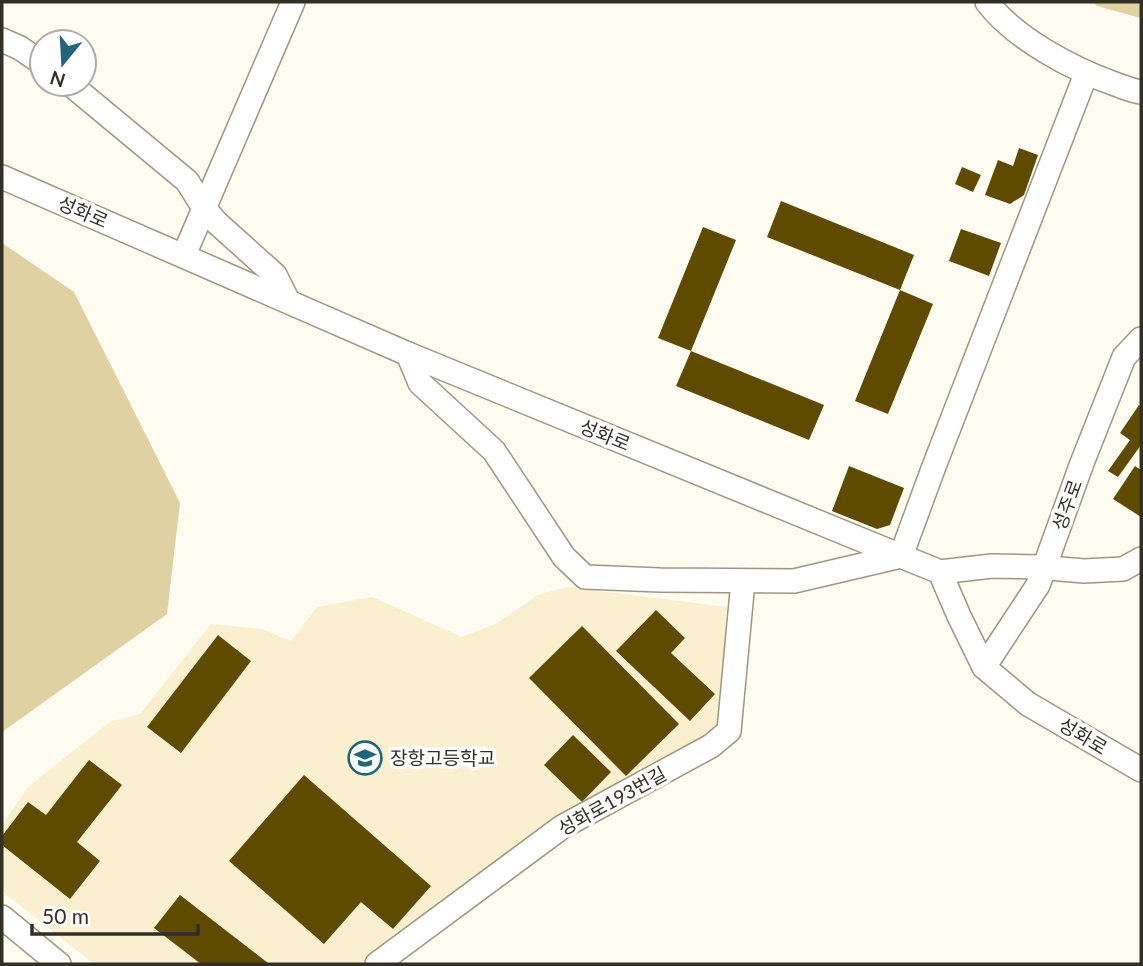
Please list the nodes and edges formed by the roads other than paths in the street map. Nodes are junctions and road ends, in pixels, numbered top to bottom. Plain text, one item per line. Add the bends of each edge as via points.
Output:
1 (293, 2) edge
2 (987, 2) edge
3 (2, 40) edge
4 (28, 53) edge
5 (1086, 74) junction
6 (1141, 92) edge
7 (87, 98) edge
8 (2, 177) edge
9 (204, 208) junction
10 (184, 256) junction
11 (288, 301) junction
12 (1141, 339) edge
13 (408, 354) junction
14 (901, 556) junction
15 (1141, 559) edge
16 (1044, 569) junction
17 (940, 572) junction
18 (743, 581) junction
19 (984, 667) junction
20 (1141, 770) edge
21 (2, 916) edge
22 (58, 964) edge
23 (377, 964) edge

1 - 9 street
2 - 5 street via 1015,31
3 - 4 street
5 - 6 street
5 - 14 street
7 - 9 street via 187,181
8 - 10 street, 성화로
9 - 10 street
9 - 11 street via 275,275
10 - 11 street, 성화로
11 - 13 street, 성화로
12 - 16 street, 성주로 via 1124,357
13 - 14 street, 성화로
13 - 18 street via 420,383 494,451 564,557 585,577
14 - 17 street, 성화로
14 - 18 street via 793,581
15 - 16 street via 1123,569
16 - 17 street via 992,566
16 - 19 street, 성주로
17 - 19 street, 성화로
18 - 23 street, 성화로193번길 via 729,731 711,746 562,827
19 - 20 street, 성화로 via 1028,704
21 - 22 street

